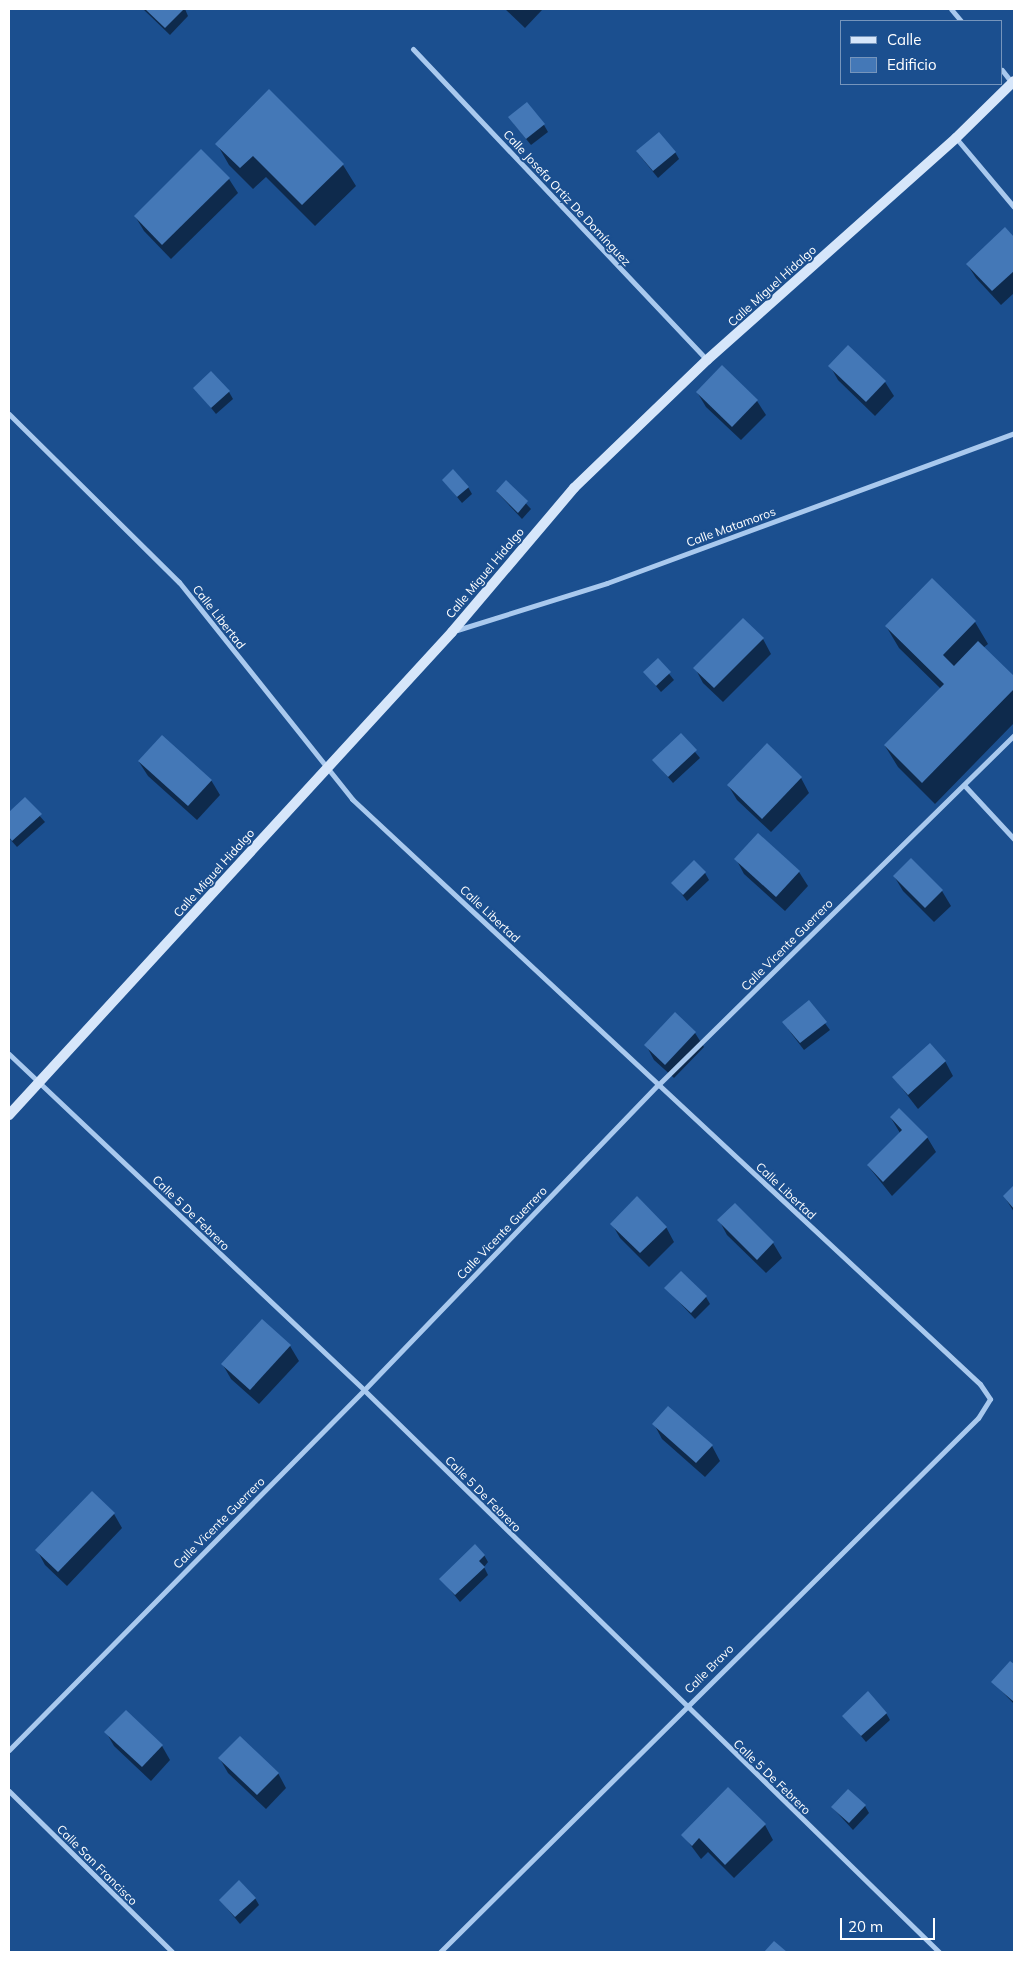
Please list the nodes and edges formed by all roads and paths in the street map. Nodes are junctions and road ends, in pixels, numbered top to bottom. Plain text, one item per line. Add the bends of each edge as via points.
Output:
1 (951, 9) edge
2 (960, 20) edge
3 (413, 49) dead end
4 (1003, 71) edge
5 (1013, 82) edge
6 (956, 138) junction
7 (1014, 207) edge
8 (707, 360) junction
9 (9, 414) edge
10 (1014, 433) edge
11 (452, 632) junction
12 (1014, 736) edge
13 (327, 767) junction
14 (964, 785) junction
15 (1014, 840) edge
16 (9, 1054) edge
17 (39, 1082) junction
18 (658, 1085) junction
19 (9, 1115) edge
20 (364, 1390) junction
21 (990, 1398) joint
22 (685, 1707) junction
23 (9, 1750) edge
24 (9, 1791) edge
25 (172, 1952) edge
26 (440, 1952) edge
27 (939, 1952) edge

1 - 2 street
3 - 8 street, Calle Josefa Ortiz De Domínguez
4 - 5 street
5 - 6 street, Calle Miguel Hidalgo
6 - 7 street
6 - 8 street, Calle Miguel Hidalgo
8 - 11 street, Calle Miguel Hidalgo via 574,488
9 - 13 street, Calle Libertad via 179,582
10 - 11 street, Calle Matamoros via 607,584
11 - 13 street, Calle Miguel Hidalgo
12 - 14 street, Calle Vicente Guerrero
13 - 17 street, Calle Miguel Hidalgo
13 - 18 street, Calle Libertad via 352,799
14 - 15 street
14 - 18 street, Calle Vicente Guerrero
16 - 17 street, Calle 5 De Febrero
17 - 19 street, Calle Miguel Hidalgo
17 - 20 street, Calle 5 De Febrero
18 - 20 street, Calle Vicente Guerrero
18 - 21 street, Calle Libertad via 973,1377
20 - 22 street, Calle 5 De Febrero
20 - 23 street, Calle Vicente Guerrero
21 - 22 street, Calle Bravo via 978,1418
22 - 26 street, Calle Bravo
22 - 27 street, Calle 5 De Febrero
24 - 25 street, Calle San Francisco

